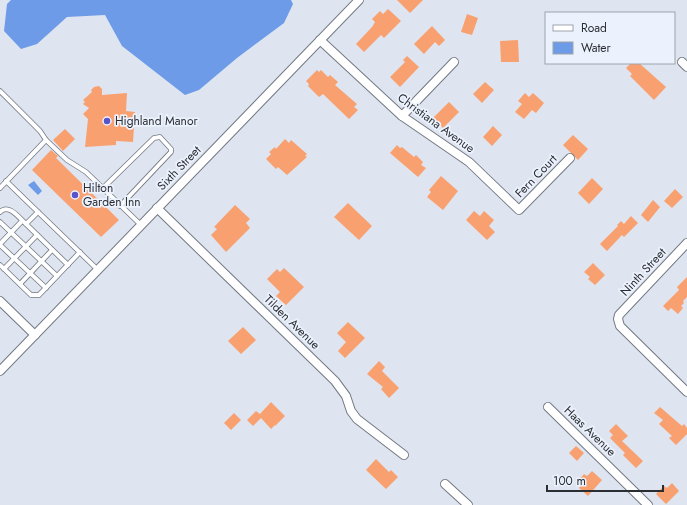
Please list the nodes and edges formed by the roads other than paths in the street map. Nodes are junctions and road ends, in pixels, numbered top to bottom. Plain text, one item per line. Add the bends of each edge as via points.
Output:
1 (359, 0) edge
2 (320, 40) junction
3 (454, 62) dead end
4 (0, 91) edge
5 (402, 116) junction
6 (46, 140) junction
7 (570, 158) dead end
8 (6, 181) junction
9 (0, 188) edge
10 (103, 188) junction
11 (120, 206) junction
12 (157, 208) junction
13 (519, 210) joint
14 (0, 212) edge
15 (38, 212) junction
16 (22, 221) junction
17 (0, 222) edge
18 (26, 224) junction
19 (140, 225) junction
20 (11, 232) junction
21 (37, 235) junction
22 (687, 243) edge
23 (0, 244) edge
24 (26, 247) junction
25 (52, 250) junction
26 (80, 252) junction
27 (15, 259) junction
28 (42, 261) junction
29 (0, 265) edge
30 (68, 265) junction
31 (4, 269) junction
32 (98, 270) junction
33 (30, 274) junction
34 (57, 276) junction
35 (20, 284) junction
36 (46, 288) junction
37 (0, 301) edge
38 (35, 335) junction
39 (0, 371) edge
40 (687, 392) edge
41 (548, 407) dead end
42 (404, 456) dead end
43 (446, 484) dead end
44 (468, 505) edge
45 (648, 505) edge

1 - 2 street, Sixth Street
2 - 5 street, Christiana Avenue
2 - 12 street, Sixth Street
3 - 5 street
4 - 6 lane
5 - 13 street, Christiana Avenue via 468,162
6 - 8 lane
6 - 10 lane via 66,160 86,172
7 - 13 street, Fern Court
8 - 9 lane
8 - 15 lane
10 - 11 lane
10 - 11 lane via 154,138 160,137 171,152
11 - 19 lane
12 - 19 street, Sixth Street
12 - 42 street, Tilden Avenue via 335,381 346,396 357,419
14 - 16 lane via 6,208
15 - 18 lane
15 - 26 lane
16 - 18 lane
16 - 20 lane
17 - 20 lane
18 - 21 lane
19 - 32 street, Sixth Street
20 - 23 lane
20 - 24 lane
21 - 24 lane
21 - 25 lane
22 - 40 street, Ninth Street via 618,319 620,326
23 - 27 lane
24 - 27 lane
24 - 28 lane
25 - 28 lane
25 - 30 lane
26 - 30 lane
26 - 32 lane
27 - 31 lane
27 - 33 lane
28 - 33 lane
28 - 34 lane
29 - 31 lane
30 - 34 lane
31 - 35 lane
32 - 38 street, Sixth Street
33 - 35 lane
33 - 36 lane
34 - 36 lane
35 - 36 lane via 35,296
37 - 38 street
38 - 39 street, Sixth Street
41 - 45 street, Haas Avenue
43 - 44 street

